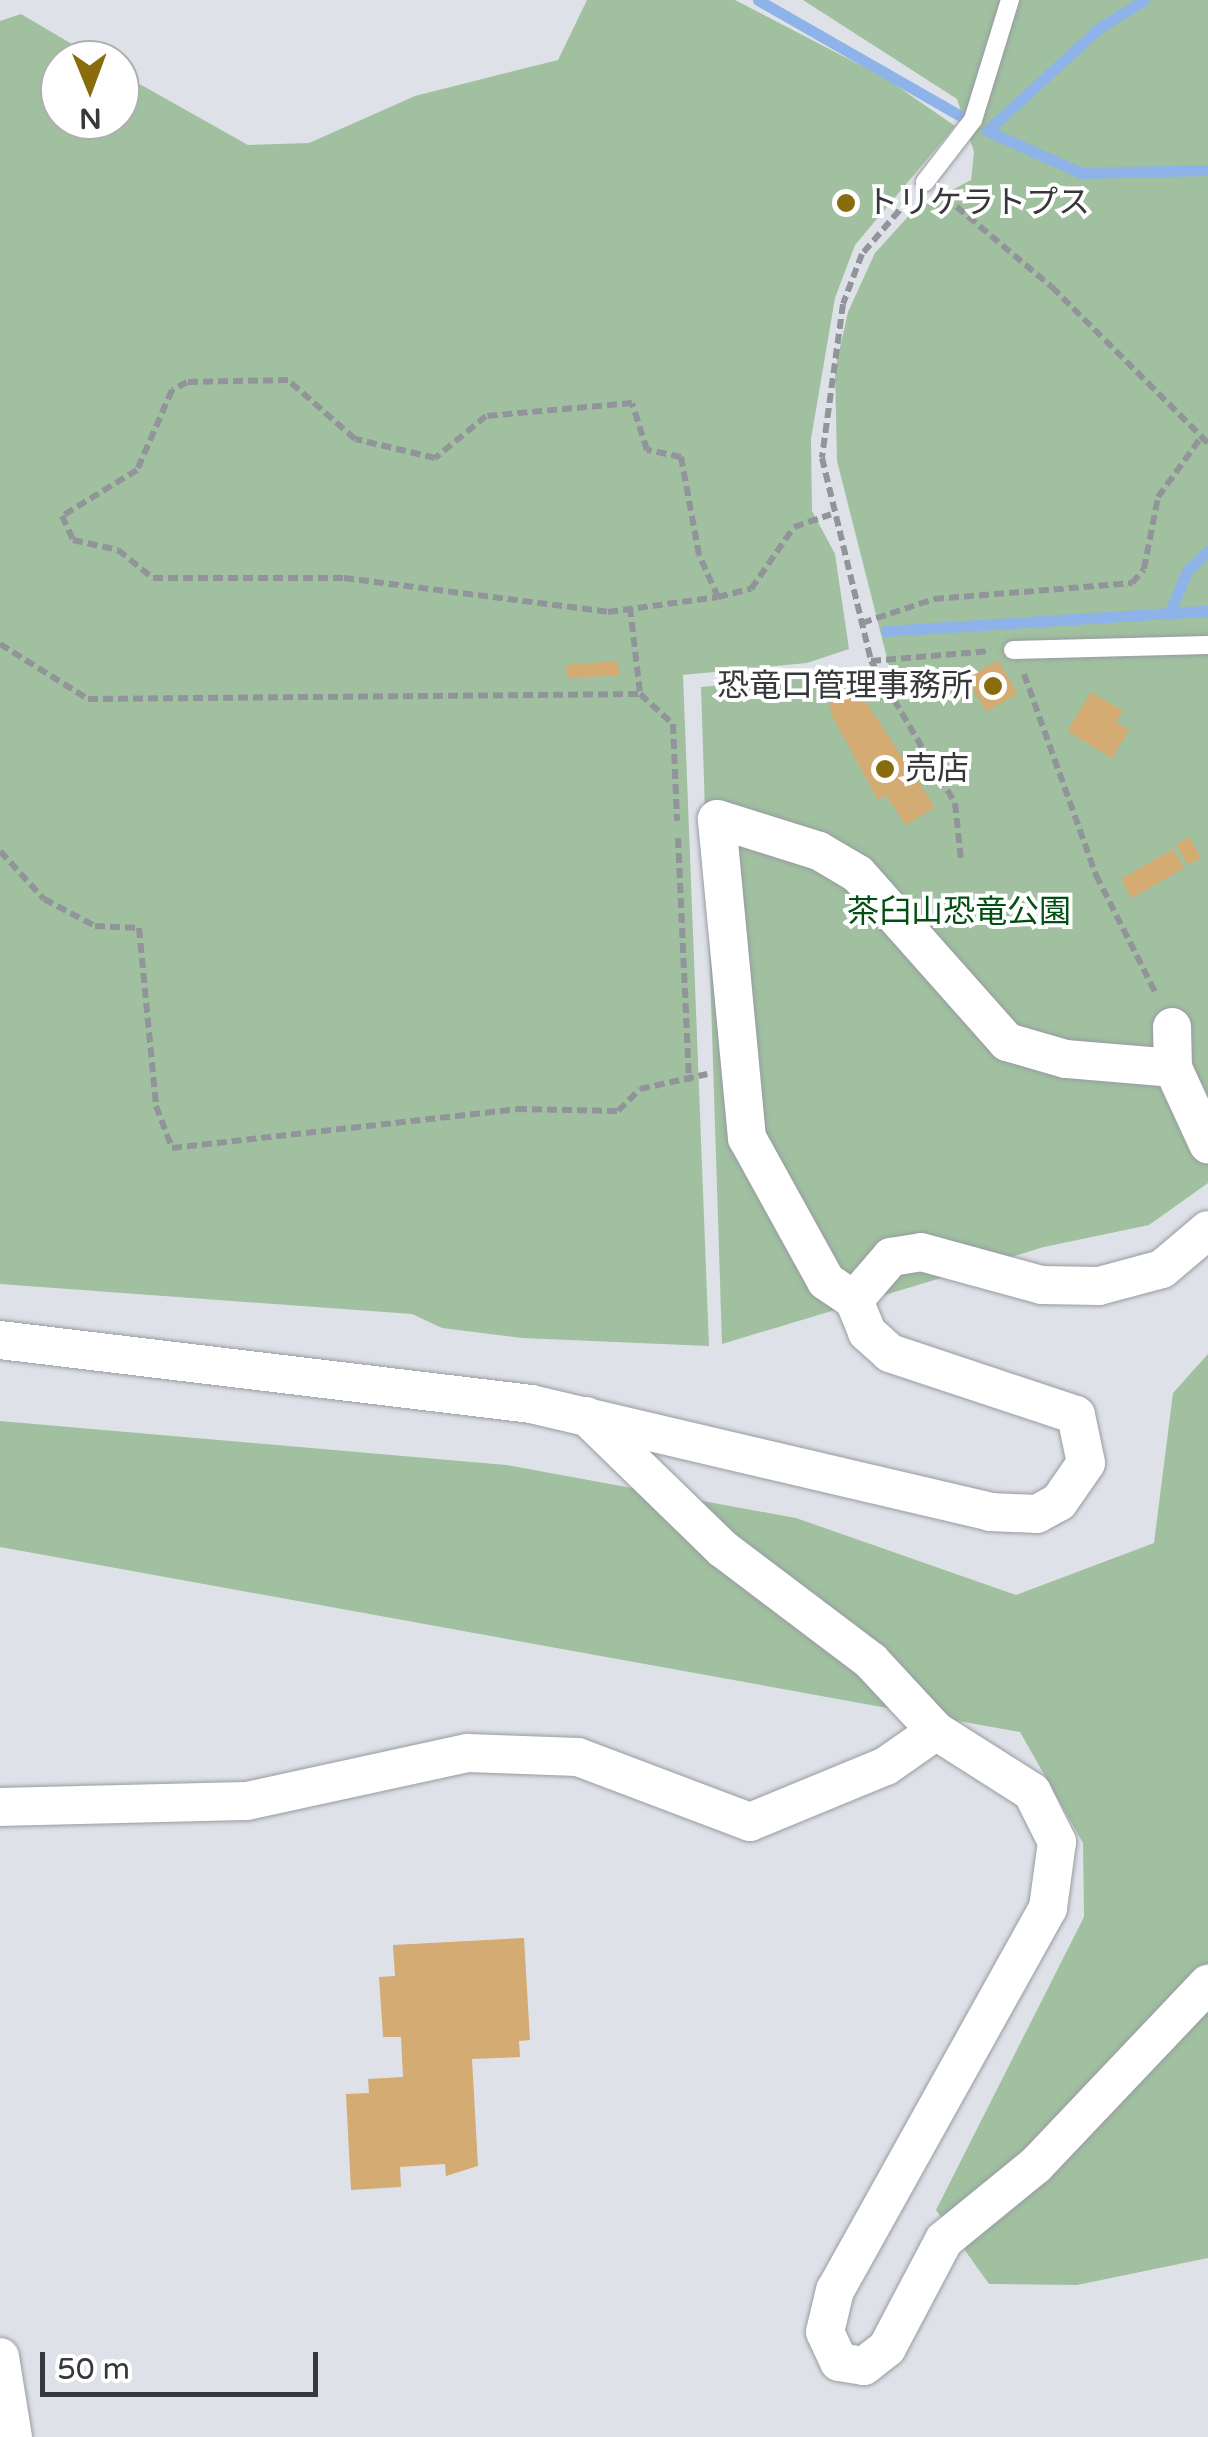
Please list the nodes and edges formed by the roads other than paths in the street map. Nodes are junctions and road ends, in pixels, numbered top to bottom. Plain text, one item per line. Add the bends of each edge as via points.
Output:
1 (1010, 0) edge
2 (926, 182) road end
3 (1208, 645) edge
4 (1013, 650) road end
5 (1172, 1027) road end
6 (1174, 1068) junction
7 (1208, 1144) edge
8 (1208, 1230) edge
9 (854, 1300) junction
10 (0, 1340) edge
11 (586, 1416) junction
12 (936, 1732) junction
13 (0, 1807) edge
14 (1208, 1984) edge
15 (0, 2357) edge
16 (13, 2437) edge

1 - 2 lane via 972,120
3 - 4 lane
5 - 6 street
6 - 7 street
6 - 9 street via 1066,1059 1007,1042 858,874 819,851 717,818 748,1138 826,1280
8 - 9 street via 1162,1268 1099,1286 1042,1285 921,1252 890,1257
9 - 11 street via 866,1332 890,1354 1076,1416 1086,1463 1059,1502 1037,1514 990,1512
10 - 11 street via 382,1382
11 - 12 street via 723,1549 871,1660
12 - 13 street via 820,1798 750,1822 578,1757 468,1753 247,1802
12 - 14 street via 1032,1792 1057,1842 1048,1908 835,2290 825,2332 839,2362 864,2366 887,2348 944,2240 1049,2152
15 - 16 street

